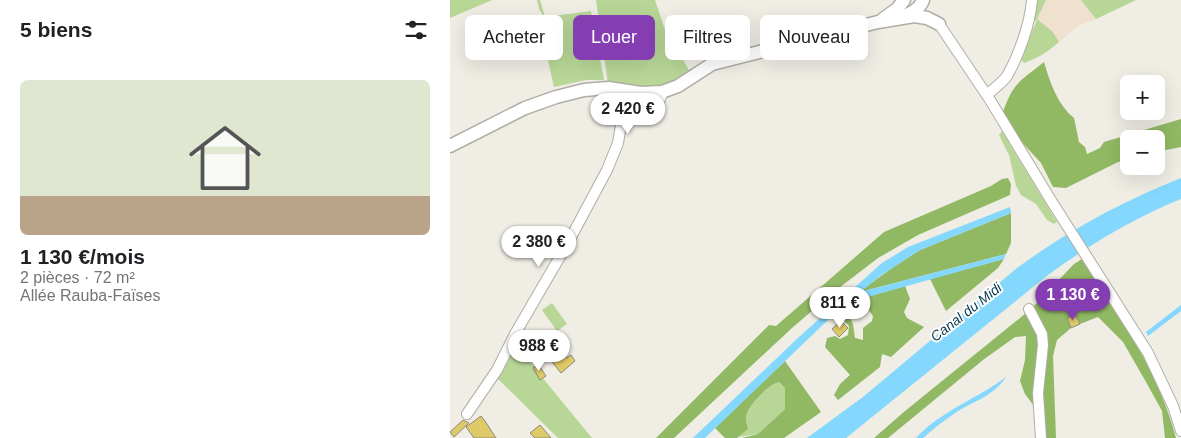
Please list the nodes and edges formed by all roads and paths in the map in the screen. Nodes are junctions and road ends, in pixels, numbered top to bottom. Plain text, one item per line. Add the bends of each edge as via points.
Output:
1 (923, 0) edge
2 (1032, 0) edge
3 (904, 2) edge
4 (899, 18) junction
5 (878, 22) junction
6 (939, 24) junction
7 (608, 88) junction
8 (662, 92) junction
9 (986, 95) junction
10 (621, 125) junction
11 (450, 146) edge
12 (1029, 309) dead end
13 (467, 414) dead end
14 (1181, 431) edge
15 (1041, 438) edge

1 - 4 street via 911,14
1 - 6 street
2 - 9 street via 1030,16 1006,77
3 - 5 street
4 - 5 street
4 - 6 street via 914,16
5 - 8 street via 712,64 678,86
6 - 9 street
7 - 8 street via 641,93
7 - 10 street via 609,102
7 - 11 street via 584,90 525,108
8 - 10 street via 657,103 627,118
9 - 14 street via 1148,353
10 - 13 street via 607,170 496,370
12 - 15 street via 1042,334 1038,393

